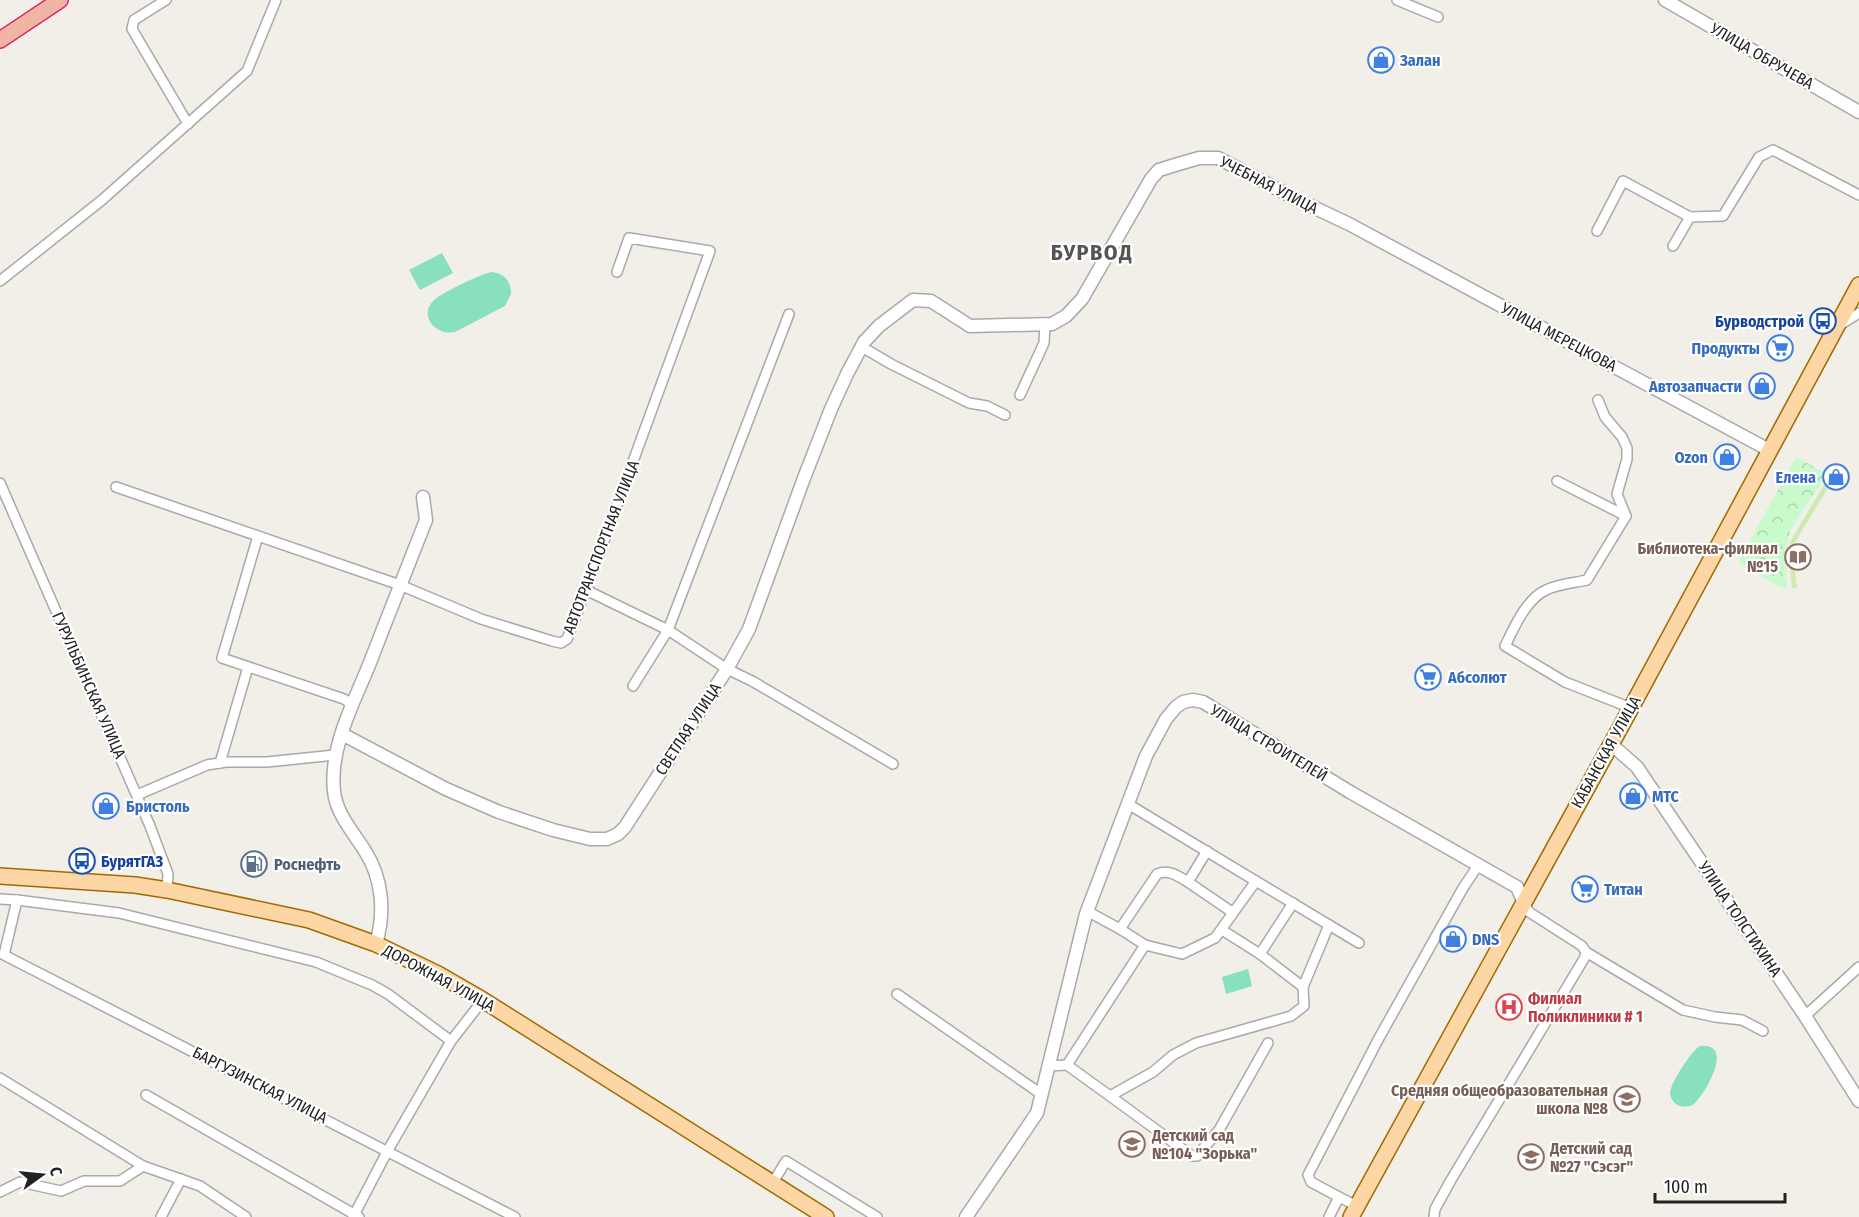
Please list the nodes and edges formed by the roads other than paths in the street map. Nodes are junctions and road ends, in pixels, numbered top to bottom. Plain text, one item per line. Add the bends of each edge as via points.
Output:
1 (60, 0) edge
2 (166, 0) edge
3 (276, 0) edge
4 (1397, 0) edge
5 (1665, 0) edge
6 (1438, 17) dead end
7 (0, 40) edge
8 (1859, 112) edge
9 (188, 124) junction
10 (1859, 195) edge
11 (1690, 217) junction
12 (1349, 224) joint
13 (1597, 231) dead end
14 (1674, 246) dead end
15 (617, 272) dead end
16 (0, 281) edge
17 (1859, 285) edge
18 (1859, 313) edge
19 (789, 314) dead end
20 (1045, 324) junction
21 (1836, 328) junction
22 (863, 345) junction
23 (1020, 395) dead end
24 (1598, 400) dead end
25 (1005, 415) dead end
26 (1769, 450) junction
27 (1557, 481) dead end
28 (0, 483) edge
29 (116, 487) dead end
30 (423, 496) dead end
31 (1626, 516) junction
32 (258, 536) junction
33 (400, 585) junction
34 (586, 590) junction
35 (668, 630) junction
36 (248, 668) junction
37 (727, 669) junction
38 (633, 686) dead end
39 (353, 705) junction
40 (1631, 708) junction
41 (342, 734) junction
42 (1611, 744) junction
43 (336, 755) junction
44 (220, 763) junction
45 (893, 764) dead end
46 (137, 795) junction
47 (1128, 804) junction
48 (1208, 851) junction
49 (1479, 864) junction
50 (0, 876) edge
51 (1256, 881) junction
52 (1188, 882) junction
53 (167, 890) junction
54 (0, 899) edge
55 (17, 900) junction
56 (1523, 901) junction
57 (1293, 903) junction
58 (1087, 911) junction
59 (1232, 912) junction
60 (1329, 925) junction
61 (1120, 928) junction
62 (1222, 930) junction
63 (1359, 943) dead end
64 (375, 944) junction
65 (1145, 945) junction
66 (1586, 951) junction
67 (1260, 954) junction
68 (1859, 968) edge
69 (1303, 987) junction
70 (897, 994) dead end
71 (483, 1000) junction
72 (1805, 1016) junction
73 (1763, 1031) dead end
74 (451, 1041) junction
75 (1268, 1043) dead end
76 (1067, 1065) junction
77 (1047, 1066) junction
78 (0, 1078) edge
79 (1041, 1094) junction
80 (146, 1095) dead end
81 (1110, 1096) junction
82 (1859, 1101) edge
83 (388, 1150) junction
84 (143, 1166) junction
85 (181, 1179) junction
86 (772, 1184) junction
87 (0, 1192) edge
88 (1339, 1197) junction
89 (1354, 1212) edge
90 (355, 1216) edge
91 (161, 1217) edge
92 (246, 1217) edge
93 (515, 1217) edge
94 (826, 1217) edge
95 (877, 1217) edge
96 (966, 1217) edge
97 (1329, 1217) edge
98 (1434, 1217) edge

1 - 7 highway
2 - 9 street via 134,20 132,29
3 - 9 street via 247,71
4 - 6 street
5 - 8 street, УЛИЦА ОБРУЧЕВА
9 - 16 street via 102,200
10 - 11 street via 1773,150 1759,157 1724,216
11 - 13 street via 1623,181
11 - 14 street
12 - 20 street, УЧЕБНАЯ УЛИЦА via 1218,158 1199,158 1159,170 1082,299 1066,316
12 - 26 street, УЛИЦА МЕРЕЦКОВА
15 - 34 street, АВТОТРАНСПОРТНАЯ УЛИЦА via 629,238 710,250
17 - 21 main road, КАБАНСКАЯ УЛИЦА
18 - 21 street
19 - 35 street
20 - 22 street, УЧЕБНАЯ УЛИЦА via 970,326 931,301 913,300 879,326
20 - 23 street via 1044,343
21 - 26 main road, КАБАНСКАЯ УЛИЦА
22 - 25 street via 891,364 969,403
22 - 37 street, СВЕТЛАЯ УЛИЦА via 831,409 749,629
24 - 31 street via 1627,448 1617,494
26 - 40 main road, КАБАНСКАЯ УЛИЦА
27 - 31 street
28 - 46 street, ГУРУЛЬБИНСКАЯ УЛИЦА
29 - 32 street, АВТОТРАНСПОРТНАЯ УЛИЦА
30 - 33 street via 426,520
31 - 40 street via 1587,580 1540,594 1526,608 1505,646 1565,682
32 - 33 street, АВТОТРАНСПОРТНАЯ УЛИЦА
32 - 36 street via 222,658
33 - 34 street, АВТОТРАНСПОРТНАЯ УЛИЦА via 481,619 561,643 567,639
33 - 39 street
34 - 35 street
35 - 37 street
35 - 38 street
36 - 39 street via 340,697
36 - 44 street
37 - 41 street, СВЕТЛАЯ УЛИЦА via 625,827 607,839 573,837 499,812
37 - 45 street
39 - 41 street
40 - 42 main road, КАБАНСКАЯ УЛИЦА
41 - 43 street
42 - 56 main road, КАБАНСКАЯ УЛИЦА
42 - 72 street, УЛИЦА ТОЛСТИХИНА via 1637,768
43 - 44 street
43 - 64 street via 336,802 374,868 379,885 381,926
44 - 46 street
46 - 53 street, ГУРУЛЬБИНСКАЯ УЛИЦА via 168,874
47 - 48 street
47 - 49 street, УЛИЦА СТРОИТЕЛЕЙ via 1146,756 1166,719 1183,702 1193,700 1203,702 1350,792
47 - 58 street, УЛИЦА СТРОИТЕЛЕЙ
48 - 51 street
48 - 52 street
49 - 56 street, УЛИЦА СТРОИТЕЛЕЙ via 1517,887
49 - 88 street via 1379,1038 1308,1175 1311,1182
50 - 53 main road, ДОРОЖНАЯ УЛИЦА
51 - 57 street
51 - 59 street
52 - 59 street
52 - 61 street via 1170,872 1157,874
53 - 64 main road, ДОРОЖНАЯ УЛИЦА via 309,920
54 - 55 street
55 - 74 street via 119,913 316,962 388,994
55 - 83 street, БАРГУЗИНСКАЯ УЛИЦА via 4,955
56 - 66 street via 1529,912
56 - 89 main road, КАБАНСКАЯ УЛИЦА
57 - 60 street
57 - 67 street
58 - 61 street
58 - 77 street, УЛИЦА СТРОИТЕЛЕЙ
59 - 62 street
60 - 63 street
60 - 69 street
61 - 65 street
62 - 65 street via 1215,938 1182,954
62 - 67 street
64 - 71 main road, ДОРОЖНАЯ УЛИЦА
65 - 76 street
66 - 73 street via 1683,1010 1742,1020
66 - 98 street via 1451,1180
67 - 69 street
68 - 72 street
69 - 81 street via 1304,1006 1291,1016 1196,1043
70 - 79 street
71 - 74 street
71 - 86 main road, ДОРОЖНАЯ УЛИЦА
72 - 82 street, УЛИЦА ТОЛСТИХИНА
74 - 83 street
75 - 81 street via 1219,1130 1197,1156
76 - 77 street
76 - 81 street
77 - 79 street, УЛИЦА СТРОИТЕЛЕЙ
78 - 84 street
79 - 96 street, УЛИЦА СТРОИТЕЛЕЙ via 1037,1113
80 - 90 street
83 - 90 street
83 - 93 street, БАРГУЗИНСКАЯ УЛИЦА
84 - 85 street
84 - 87 street via 120,1181 84,1181 61,1191 20,1182
85 - 91 street
85 - 92 street via 200,1186
86 - 94 main road, ДОРОЖНАЯ УЛИЦА
86 - 95 street via 786,1161
88 - 89 street
88 - 97 street

